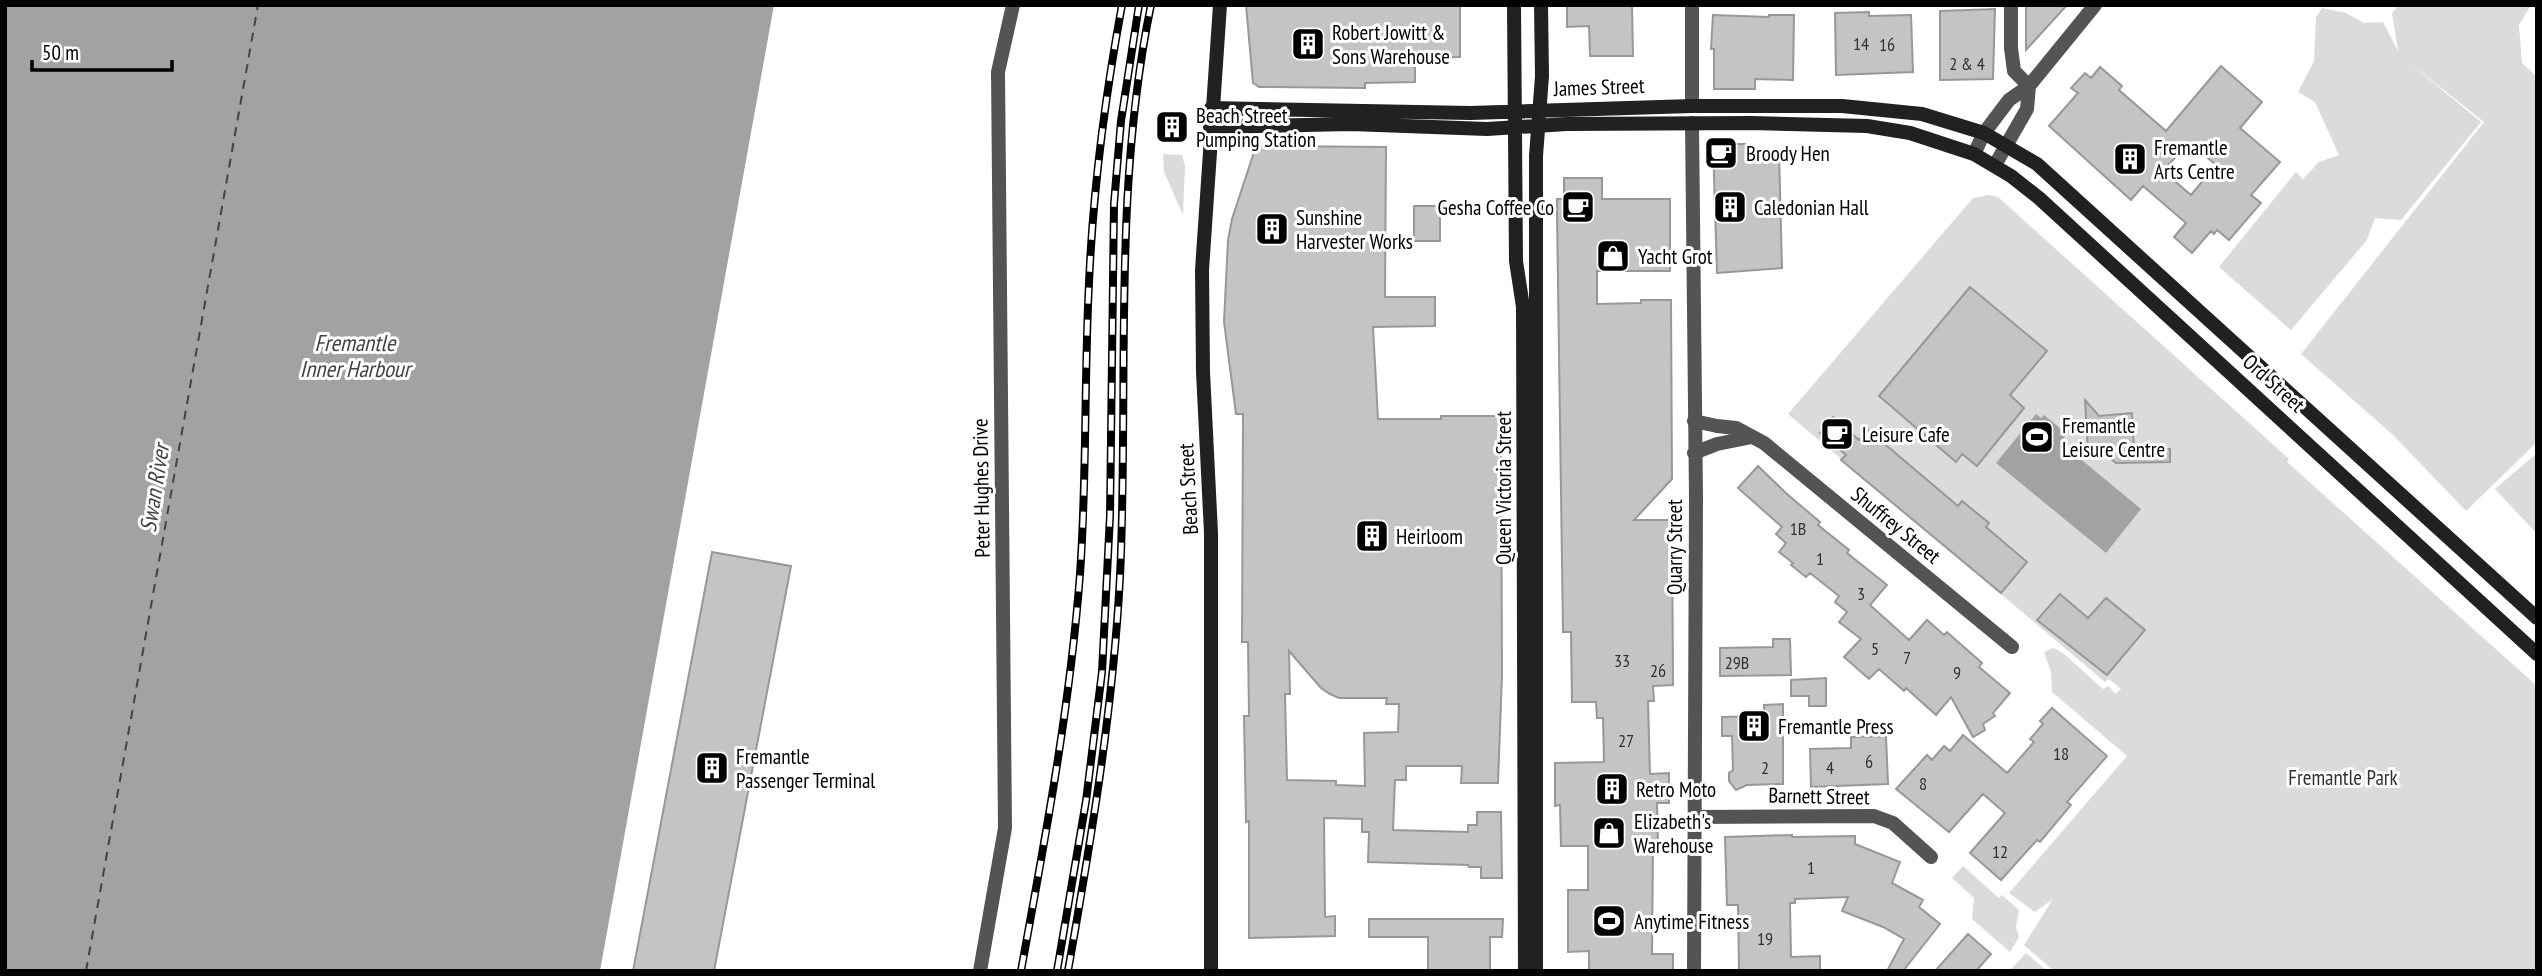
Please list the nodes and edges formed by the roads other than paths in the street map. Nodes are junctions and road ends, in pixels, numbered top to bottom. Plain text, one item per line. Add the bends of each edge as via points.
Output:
1 (1013, 5) edge
2 (1220, 5) edge
3 (1514, 5) edge
4 (1541, 5) edge
5 (1692, 5) edge
6 (2011, 5) edge
7 (2095, 5) edge
8 (2029, 86) junction
9 (1692, 106) junction
10 (1211, 108) junction
11 (1540, 110) junction
12 (1514, 111) junction
13 (1692, 123) junction
14 (1538, 126) junction
15 (1210, 127) junction
16 (1514, 127) junction
17 (1984, 134) junction
18 (2006, 145) junction
19 (1974, 154) junction
20 (1995, 165) junction
21 (1694, 421) junction
22 (1752, 437) junction
23 (1694, 453) junction
24 (2537, 618) edge
25 (2012, 647) dead end
26 (2537, 654) edge
27 (1693, 817) junction
28 (1931, 857) dead end
29 (980, 971) edge
30 (1211, 971) edge
31 (1525, 971) edge
32 (1536, 971) edge
33 (1694, 971) edge

1 - 29 street, Peter Hughes Drive via 998,72 1004,828
2 - 10 street, Beach Street
3 - 12 street, Queen Victoria Street
4 - 11 street, Queen Victoria Street
5 - 9 street
6 - 8 street via 2014,71
7 - 8 street
8 - 17 street via 2010,99
8 - 18 street via 2027,109
9 - 11 street, James Street
9 - 17 street, James Street via 1868,108 1922,114
10 - 12 street, James Street
10 - 15 street, Beach Street
11 - 12 street, James Street
11 - 14 street, Queen Victoria Street
12 - 16 street, Queen Victoria Street
13 - 14 street, James Street
13 - 19 street, James Street via 1867,126 1910,132
13 - 21 street, Quarry Street
14 - 16 street, James Street
14 - 32 street, Queen Victoria Street
15 - 16 street, James Street
15 - 30 street, Beach Street via 1202,270 1211,533
16 - 31 street, Queen Victoria Street via 1516,261 1524,307
17 - 18 street, Ord Street
17 - 19 street
18 - 20 street
18 - 24 street, Ord Street via 2037,164
19 - 20 street, Ord Street
20 - 26 street, Ord Street via 2045,204
21 - 22 street, Shuffrey Street via 1736,428
21 - 23 street, Quarry Street
22 - 23 street
22 - 25 street, Shuffrey Street
23 - 27 street, Quarry Street
27 - 28 street, Barnett Street via 1874,816 1893,823
27 - 33 street, Quarry Street

